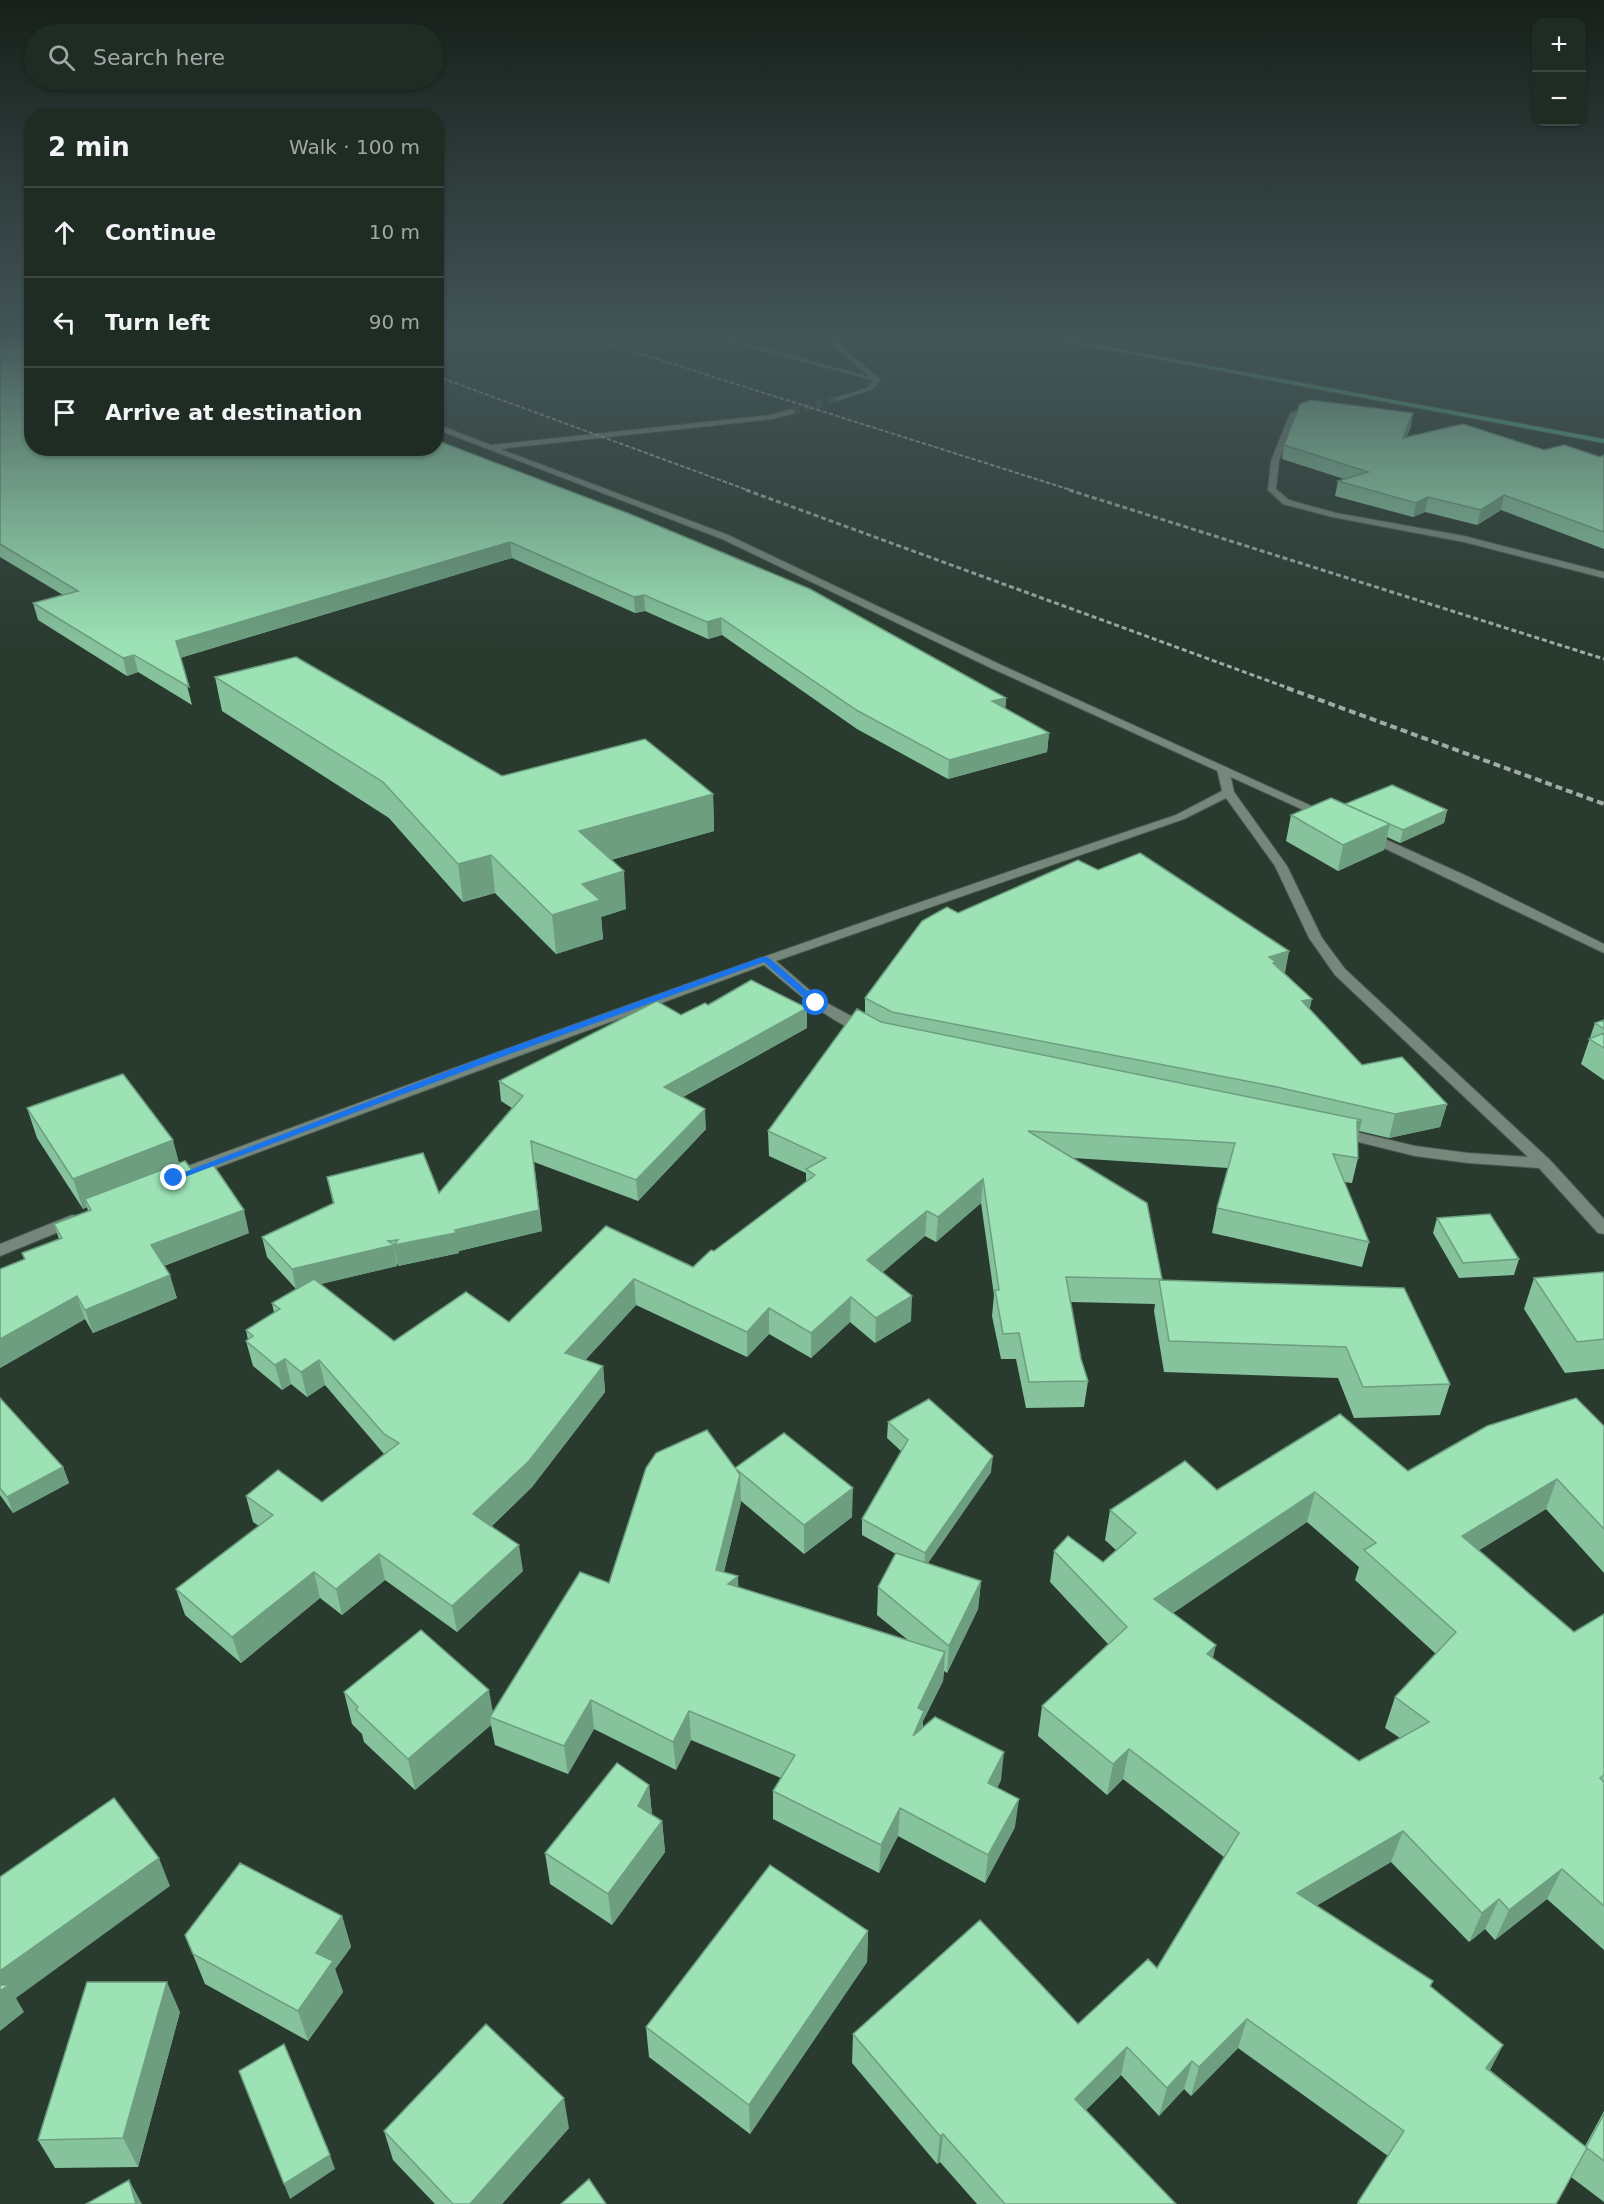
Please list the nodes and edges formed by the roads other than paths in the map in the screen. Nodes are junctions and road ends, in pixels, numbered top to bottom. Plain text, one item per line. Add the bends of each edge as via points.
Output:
1 (466, 438) edge
2 (593, 438) edge
3 (1284, 438) edge
4 (1587, 438) edge
5 (1604, 441) edge
6 (490, 447) junction
7 (1604, 575) edge
8 (1223, 769) junction
9 (1228, 792) junction
10 (1339, 822) edge
11 (1360, 832) edge
12 (1604, 949) edge
13 (765, 959) junction
14 (877, 1035) edge
15 (1325, 1130) edge
16 (1544, 1163) junction
17 (185, 1174) edge
18 (87, 1214) edge
19 (1604, 1229) edge
20 (0, 1250) edge

1 - 6 street
2 - 6 street
3 - 7 street via 1275,462 1272,490 1286,502 1464,539
4 - 5 main road
6 - 8 street via 725,537
8 - 9 street
8 - 10 street
9 - 13 street via 1180,817
9 - 16 street via 1281,866 1316,938 1340,972
11 - 12 street
13 - 14 street via 816,1003
13 - 17 street
15 - 16 street via 1415,1151
16 - 19 street
18 - 20 street

